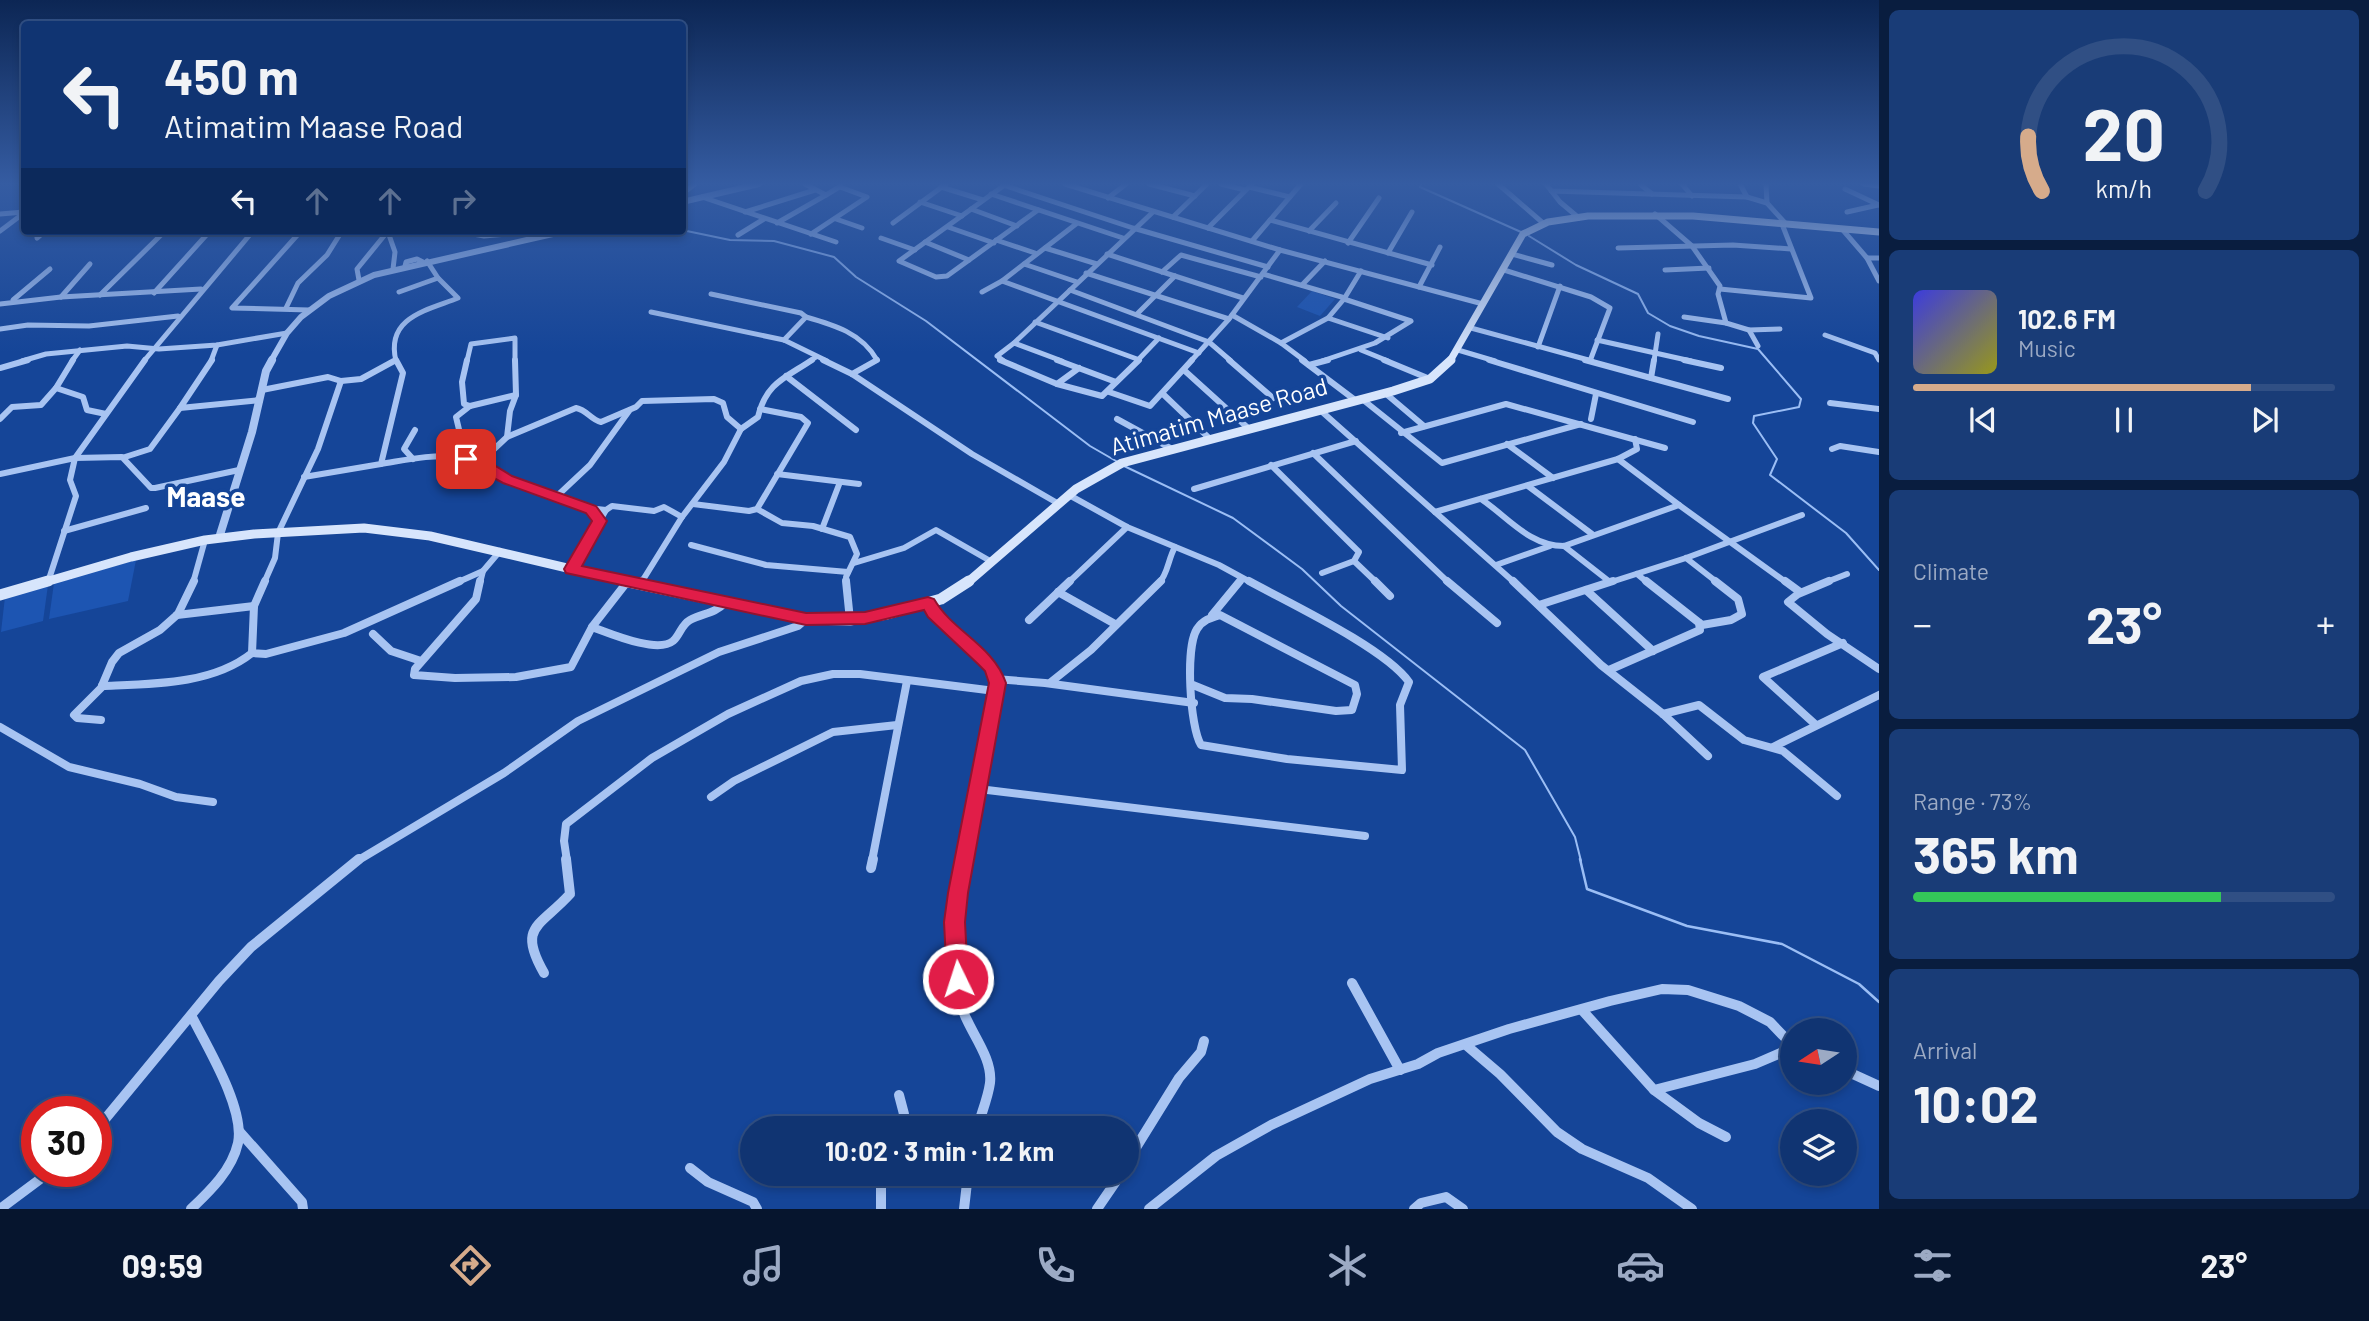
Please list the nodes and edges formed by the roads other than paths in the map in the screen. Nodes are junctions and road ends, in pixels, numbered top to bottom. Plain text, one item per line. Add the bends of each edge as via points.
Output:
1 (155, 240) edge
2 (201, 240) edge
3 (244, 240) edge
4 (293, 240) edge
5 (336, 240) edge
6 (381, 240) edge
7 (392, 240) edge
8 (521, 240) edge
9 (831, 240) edge
10 (888, 240) edge
11 (990, 240) edge
12 (1055, 240) edge
13 (1121, 240) edge
14 (1176, 240) edge
15 (1340, 240) edge
16 (1350, 240) edge
17 (1395, 240) edge
18 (1521, 240) edge
19 (1685, 240) edge
20 (1789, 240) edge
21 (1852, 240) edge
22 (1252, 241) edge
23 (836, 242) dead end
24 (925, 242) joint
25 (995, 242) junction
26 (1348, 243) junction
27 (1692, 246) junction
28 (1440, 247) dead end
29 (1045, 248) junction
30 (1618, 248) dead end
31 (1791, 249) junction
32 (915, 250) junction
33 (1280, 250) junction
34 (1035, 253) junction
35 (1388, 253) junction
36 (1107, 254) junction
37 (1512, 254) junction
38 (1867, 258) junction
39 (1879, 258) edge
40 (969, 260) junction
41 (1325, 261) junction
42 (425, 262) junction
43 (90, 264) dead end
44 (1024, 264) junction
45 (1097, 264) junction
46 (1432, 265) junction
47 (1552, 265) dead end
48 (1268, 267) junction
49 (1709, 268) junction
50 (50, 269) dead end
51 (393, 269) junction
52 (1504, 270) junction
53 (1665, 270) dead end
54 (1361, 271) junction
55 (1161, 272) junction
56 (1086, 273) junction
57 (1262, 275) junction
58 (1175, 276) junction
59 (438, 278) junction
60 (359, 281) junction
61 (1002, 281) junction
62 (1879, 281) edge
63 (1077, 282) junction
64 (1302, 285) junction
65 (1560, 286) junction
66 (1419, 287) junction
67 (201, 289) junction
68 (1720, 289) junction
69 (1070, 290) junction
70 (399, 292) dead end
71 (982, 292) dead end
72 (153, 293) junction
73 (711, 294) dead end
74 (100, 295) junction
75 (61, 296) junction
76 (1156, 296) junction
77 (1243, 298) junction
78 (1344, 298) junction
79 (11, 301) junction
80 (1058, 302) junction
81 (0, 304) edge
82 (1483, 304) junction
83 (286, 308) junction
84 (309, 310) junction
85 (651, 312) dead end
86 (1137, 314) junction
87 (178, 316) junction
88 (806, 317) junction
89 (1230, 317) junction
90 (1684, 317) dead end
91 (1328, 318) junction
92 (1035, 322) junction
93 (1726, 323) junction
94 (1471, 328) junction
95 (0, 329) edge
96 (1749, 330) junction
97 (1780, 330) dead end
98 (287, 333) junction
99 (1658, 334) dead end
100 (1825, 335) dead end
101 (1599, 337) junction
102 (1159, 338) junction
103 (1389, 338) junction
104 (784, 340) junction
105 (1209, 342) junction
106 (1014, 343) junction
107 (1282, 343) junction
108 (217, 345) junction
109 (1758, 346) dead end
110 (153, 348) junction
111 (1538, 348) junction
112 (80, 350) junction
113 (1361, 350) junction
114 (1458, 350) junction
115 (1877, 351) edge
116 (1656, 352) junction
117 (1199, 353) junction
118 (816, 356) junction
119 (1137, 359) junction
120 (1879, 360) edge
121 (1590, 362) junction
122 (396, 364) junction
123 (1309, 365) junction
124 (0, 368) edge
125 (1079, 368) junction
126 (1721, 368) dead end
127 (1185, 371) junction
128 (852, 374) junction
129 (786, 376) junction
130 (1651, 378) junction
131 (1430, 379) junction
132 (341, 381) junction
133 (1116, 382) junction
134 (1056, 384) junction
135 (56, 388) junction
136 (262, 390) junction
137 (1109, 392) junction
138 (1385, 393) junction
139 (1163, 394) junction
140 (1596, 394) junction
141 (516, 395) junction
142 (1273, 398) dead end
143 (1728, 399) dead end
144 (260, 400) junction
145 (1358, 400) junction
146 (1830, 403) dead end
147 (470, 406) junction
148 (180, 408) junction
149 (760, 409) junction
150 (1879, 409) edge
151 (1320, 410) junction
152 (629, 411) junction
153 (106, 414) junction
154 (0, 419) edge
155 (1117, 419) dead end
156 (1591, 419) dead end
157 (1693, 422) dead end
158 (1583, 424) junction
159 (1424, 426) junction
160 (1248, 428) junction
161 (741, 429) junction
162 (415, 430) dead end
163 (856, 430) dead end
164 (1401, 433) junction
165 (507, 437) junction
166 (1210, 439) junction
167 (1635, 439) junction
168 (1356, 441) junction
169 (1507, 444) junction
170 (1665, 448) dead end
171 (1172, 449) junction
172 (1832, 449) dead end
173 (1879, 452) edge
174 (1313, 453) junction
175 (125, 457) junction
176 (458, 457) junction
177 (75, 458) junction
178 (413, 459) junction
179 (1618, 459) junction
180 (475, 461) junction
181 (381, 464) junction
182 (1271, 465) junction
183 (239, 470) junction
184 (0, 474) edge
185 (778, 474) junction
186 (304, 477) junction
187 (1553, 478) junction
188 (840, 482) junction
189 (859, 484) dead end
190 (1528, 486) junction
191 (1194, 489) dead end
192 (1069, 495) junction
193 (556, 496) junction
194 (1481, 499) junction
195 (693, 504) junction
196 (1059, 504) junction
197 (1679, 505) junction
198 (146, 508) dead end
199 (591, 509) junction
200 (757, 509) junction
201 (606, 510) junction
202 (1435, 512) junction
203 (1802, 514) dead end
204 (682, 517) junction
205 (600, 521) junction
206 (1127, 527) junction
207 (822, 529) junction
208 (64, 531) junction
209 (278, 533) junction
210 (1592, 534) junction
211 (219, 538) junction
212 (205, 540) junction
213 (1729, 541) junction
214 (691, 545) dead end
215 (1550, 546) junction
216 (1564, 546) junction
217 (1175, 547) junction
218 (500, 551) junction
219 (1686, 558) junction
220 (1354, 561) junction
221 (992, 562) junction
222 (854, 563) junction
223 (1496, 565) junction
224 (572, 569) junction
225 (483, 571) junction
226 (848, 572) junction
227 (1322, 573) dead end
228 (1847, 573) dead end
229 (1637, 574) junction
230 (49, 579) junction
231 (1242, 579) junction
232 (627, 582) junction
233 (1610, 582) junction
234 (640, 585) junction
235 (1586, 590) junction
236 (1058, 592) junction
237 (1800, 592) junction
238 (0, 595) edge
239 (1390, 596) dead end
240 (725, 603) junction
241 (928, 603) junction
242 (1539, 605) junction
243 (254, 606) junction
244 (177, 615) junction
245 (1213, 615) junction
246 (806, 619) junction
247 (850, 620) junction
248 (1029, 620) dead end
249 (1497, 623) dead end
250 (1699, 623) junction
251 (1115, 624) junction
252 (592, 627) junction
253 (373, 634) dead end
254 (1843, 643) junction
255 (1653, 651) junction
256 (252, 653) junction
257 (421, 661) junction
258 (1879, 669) edge
259 (1609, 670) junction
260 (995, 679) junction
261 (907, 681) junction
262 (1051, 682) junction
263 (1193, 685) junction
264 (102, 686) junction
265 (995, 691) junction
266 (1879, 695) edge
267 (1194, 703) junction
268 (1662, 714) junction
269 (101, 720) dead end
270 (897, 725) junction
271 (1816, 725) junction
272 (0, 727) edge
273 (1773, 747) junction
274 (1708, 756) dead end
275 (979, 789) junction
276 (1837, 796) dead end
277 (711, 797) dead end
278 (213, 802) dead end
279 (1365, 836) dead end
280 (870, 868) dead end
281 (544, 974) dead end
282 (1352, 983) dead end
283 (1582, 1010) junction
284 (192, 1017) junction
285 (1780, 1033) edge
286 (1205, 1041) dead end
287 (1466, 1045) junction
288 (1780, 1051) edge
289 (1400, 1070) junction
290 (1857, 1076) edge
291 (1879, 1086) edge
292 (1654, 1090) junction
293 (899, 1094) dead end
294 (112, 1110) edge
295 (903, 1116) edge
296 (981, 1116) edge
297 (240, 1131) junction
298 (1726, 1137) dead end
299 (1139, 1143) edge
300 (690, 1168) dead end
301 (881, 1186) edge
302 (967, 1186) edge
303 (1112, 1186) edge
304 (30, 1187) edge
305 (0, 1209) edge
306 (191, 1209) edge
307 (303, 1209) edge
308 (757, 1209) edge
309 (881, 1209) edge
310 (964, 1209) edge
311 (1097, 1209) edge
312 (1149, 1209) edge
313 (1414, 1209) edge
314 (1463, 1209) edge
315 (1692, 1209) edge

1 - 74 street
2 - 72 street
3 - 67 street
4 - 83 street via 232,308
5 - 83 street via 302,278
6 - 60 street via 357,268
7 - 51 street
8 - 42 street
9 - 23 street
10 - 32 street
11 - 25 street
12 - 29 street
13 - 36 street
14 - 48 street
15 - 26 street
16 - 26 street
17 - 35 street
18 - 37 main road, Atimatim Maase Road
19 - 27 street
20 - 31 street
21 - 38 street
22 - 33 street
24 - 32 street
24 - 40 street
25 - 34 street
25 - 40 street
26 - 35 street
27 - 30 street
27 - 31 street
27 - 49 street
28 - 46 street
29 - 34 street
29 - 45 street
31 - 68 street via 1810,299
32 - 40 street via 899,261 936,277 947,276
33 - 41 street
33 - 48 street
34 - 44 street
35 - 46 street
36 - 45 street
36 - 55 street
37 - 47 street
37 - 52 main road, Atimatim Maase Road
38 - 39 street
38 - 62 street
41 - 54 street
41 - 64 street
42 - 51 street
42 - 59 street
43 - 75 street
44 - 61 street
44 - 63 street
45 - 56 street
46 - 66 street
48 - 57 street
49 - 53 street
49 - 68 street
50 - 79 street
51 - 60 street
52 - 65 street
52 - 82 main road, Atimatim Maase Road
54 - 66 street
54 - 78 street
55 - 57 street via 1181,255
55 - 58 street
56 - 63 street
56 - 76 street
57 - 64 street
57 - 77 street
58 - 76 street
58 - 77 street
59 - 70 street
59 - 122 street via 458,298 415,314 401,327 393,343
60 - 84 street
61 - 71 street
61 - 80 street
63 - 69 street
64 - 78 street
65 - 101 street via 1610,308
65 - 111 street
66 - 82 street
67 - 72 street
67 - 87 street
68 - 93 street
69 - 80 street
69 - 86 street
72 - 74 street
73 - 88 street
74 - 75 street
75 - 79 street
76 - 86 street
76 - 89 street
77 - 89 street
78 - 91 street
78 - 103 street via 1411,319
79 - 81 street
80 - 92 street
80 - 102 street
82 - 94 main road, Atimatim Maase Road
83 - 84 street
84 - 98 street
85 - 104 street
86 - 105 street
87 - 95 street
87 - 110 street
88 - 104 street
88 - 128 street via 853,334 874,351 877,360
89 - 105 street
89 - 107 street
90 - 93 street
91 - 103 street
91 - 107 street
92 - 106 street
92 - 119 street
93 - 96 street
94 - 111 street
94 - 114 main road, Atimatim Maase Road
96 - 97 street
96 - 109 street
98 - 108 street
98 - 136 street via 271,360
99 - 116 street
100 - 115 street
101 - 116 street
101 - 121 street
102 - 117 street
102 - 119 street
103 - 113 street
104 - 118 street
105 - 117 street
105 - 142 street
106 - 125 street
106 - 134 street via 997,356
107 - 123 street
108 - 110 street
108 - 148 street
110 - 112 street
110 - 153 street
111 - 121 street
112 - 124 street via 37,356
112 - 135 street
113 - 123 street
113 - 131 street
114 - 131 main road, Atimatim Maase Road
114 - 140 street
115 - 120 street
116 - 126 street
116 - 130 street
117 - 127 street
118 - 128 street
118 - 129 street
119 - 133 street
121 - 130 street
122 - 132 street via 361,379
122 - 181 street via 402,373 399,400
123 - 145 street
125 - 133 street
125 - 134 street
127 - 139 street
127 - 160 street
128 - 196 street via 972,454
129 - 149 street via 770,388
129 - 163 street
130 - 143 street
131 - 138 main road, Atimatim Maase Road
132 - 136 street via 328,377
132 - 186 street
133 - 137 street
134 - 137 street via 1097,397
135 - 153 street via 83,397 87,410
135 - 154 street via 41,405 12,407
136 - 144 street
137 - 139 street via 1150,406
138 - 145 main road, Atimatim Maase Road
138 - 159 street
139 - 166 street
140 - 156 street
140 - 157 street
141 - 147 street
141 - 147 street via 515,338 471,344 462,382 464,404
141 - 165 street
144 - 148 street
144 - 183 street
145 - 151 main road, Atimatim Maase Road
145 - 164 street
146 - 150 street
147 - 176 street via 456,417 462,442
148 - 175 street via 150,449
149 - 161 street via 756,419
149 - 185 street via 801,417 808,423
151 - 160 main road, Atimatim Maase Road
151 - 168 street
152 - 161 street via 642,401 715,399
152 - 165 street via 598,422 576,408
152 - 193 street via 590,465
153 - 177 street
155 - 171 street
158 - 159 street via 1506,404
158 - 167 street
158 - 169 street
159 - 164 street
160 - 166 main road, Atimatim Maase Road
161 - 195 street
162 - 178 street via 404,449
164 - 169 street via 1441,463
165 - 180 street
166 - 171 main road, Atimatim Maase Road
167 - 170 street
167 - 179 street via 1637,449
168 - 174 street
168 - 202 street
169 - 187 street
171 - 192 main road, Atimatim Maase Road via 1122,463
172 - 173 street via 1840,446
174 - 182 street
174 - 249 street via 1434,570
175 - 177 street
175 - 183 street via 151,488
176 - 178 street
176 - 180 street
177 - 184 street
177 - 208 street via 70,480 76,496
178 - 181 street
179 - 187 street
179 - 197 street
180 - 193 street via 508,480
181 - 186 street
182 - 191 street
182 - 220 street via 1359,552
183 - 211 street
185 - 188 street
185 - 200 street
186 - 209 street
187 - 190 street
188 - 189 street
188 - 207 street
190 - 194 street
190 - 210 street
192 - 196 main road, Atimatim Maase Road
192 - 206 street
193 - 199 street
194 - 202 street
194 - 215 street via 1525,535
195 - 200 street via 749,512
195 - 204 street
196 - 221 main road, Atimatim Maase Road
197 - 210 street
197 - 213 street
198 - 208 street
199 - 201 street
199 - 205 street
200 - 207 street via 780,524
201 - 204 street via 616,505 654,511 664,507
201 - 205 street
202 - 223 street
203 - 213 street
204 - 234 street
205 - 224 street
206 - 217 street
206 - 236 street
207 - 222 street via 850,537 857,554
208 - 230 street
209 - 211 main road, Atimatim Maase Road
209 - 218 main road, Atimatim Maase Road via 382,529
209 - 243 street via 275,558
210 - 216 street
211 - 212 main road, Atimatim Maase Road
212 - 230 main road, Atimatim Maase Road
212 - 244 street
213 - 219 street
213 - 237 street
214 - 226 street via 766,565
215 - 216 street
215 - 223 street
216 - 233 street
217 - 231 street
217 - 251 street via 1166,575
218 - 224 main road, Atimatim Maase Road
218 - 225 street
219 - 229 street
219 - 250 street via 1742,607 1742,614 1731,620 1707,626
220 - 227 street
220 - 239 street
221 - 222 street via 936,530 904,548
221 - 241 main road, Atimatim Maase Road via 960,589
222 - 226 street
223 - 242 street
224 - 232 main road, Atimatim Maase Road
225 - 256 street via 344,633 266,654
225 - 257 street via 476,599
226 - 247 street
228 - 237 street
229 - 233 street
229 - 250 street
230 - 238 main road, Atimatim Maase Road
231 - 245 street
231 - 267 street via 1317,618 1402,671 1409,682 1400,705 1402,770 1206,747 1198,740
232 - 234 main road, Atimatim Maase Road
232 - 252 street
233 - 235 street
234 - 240 main road, Atimatim Maase Road
235 - 242 street
235 - 255 street
236 - 248 street
236 - 251 street
237 - 254 street via 1788,602
240 - 246 main road, Atimatim Maase Road
240 - 252 street via 717,612 687,622 673,641 662,646
241 - 247 main road, Atimatim Maase Road
241 - 260 street via 992,668
242 - 259 street
243 - 244 street
243 - 256 street
244 - 264 street via 123,649
245 - 263 street via 1193,632 1188,650
245 - 263 street via 1355,685 1355,702 1352,710 1336,711 1225,698
246 - 247 main road, Atimatim Maase Road
246 - 284 street via 798,626 719,652 578,721 504,773 385,843 332,879 258,941
250 - 255 street via 1700,631
251 - 262 street
252 - 257 street via 573,665 548,673 418,677 414,675
253 - 257 street via 391,651
254 - 258 street
254 - 271 street via 1763,677
255 - 259 street
256 - 264 street via 243,663 169,684
259 - 268 street
260 - 262 street
260 - 265 street
261 - 265 street
261 - 270 street
261 - 281 street via 833,674 801,681 717,720 652,758 594,800 566,824 563,834 570,894 533,928 529,940 530,953
262 - 267 street
263 - 267 street
264 - 269 street via 74,715
265 - 275 street
266 - 271 street
268 - 273 street via 1699,705 1744,740
268 - 274 street
270 - 277 street via 833,732
270 - 280 street
271 - 273 street
272 - 278 street via 69,767 176,797
273 - 276 street
275 - 279 street
275 - 296 street via 958,893 955,952 962,1007 989,1069
282 - 289 street
283 - 285 street via 1662,989 1688,990 1739,1006 1770,1022
283 - 287 street
283 - 292 street
284 - 294 street
284 - 297 street
286 - 299 street
287 - 289 street
287 - 315 street via 1557,1132 1648,1178
288 - 292 street via 1755,1064
289 - 312 street via 1370,1079 1241,1141 1200,1166
290 - 291 street
292 - 298 street via 1699,1124
293 - 295 street
297 - 306 street via 223,1175
297 - 307 street via 302,1202
300 - 308 street via 708,1182 753,1202
301 - 309 street
302 - 310 street
303 - 311 street
304 - 305 street
313 - 314 street via 1446,1196

